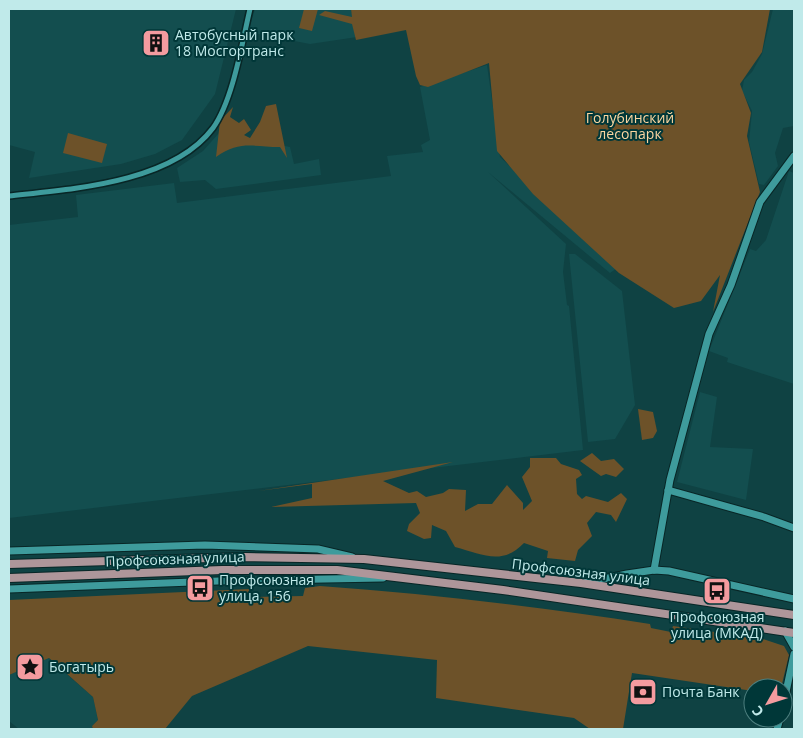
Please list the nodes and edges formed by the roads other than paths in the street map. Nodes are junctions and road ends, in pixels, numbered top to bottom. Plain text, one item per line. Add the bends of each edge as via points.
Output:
1 (250, 9) edge
2 (794, 156) edge
3 (9, 196) edge
4 (668, 490) junction
5 (794, 528) edge
6 (9, 551) edge
7 (364, 559) junction
8 (9, 564) edge
9 (654, 570) junction
10 (402, 577) junction
11 (9, 578) edge
12 (581, 584) junction
13 (9, 588) edge
14 (794, 599) edge
15 (794, 616) edge
16 (785, 631) junction
17 (794, 633) edge
18 (794, 646) edge
19 (794, 654) edge
20 (789, 678) edge

1 - 3 street via 232,82 220,113 213,128 189,150 159,168 130,178
2 - 4 street via 760,202 731,285 709,334
4 - 5 street
4 - 9 street
6 - 7 street, Профсоюзная улица via 205,545 318,549
7 - 8 main road, Профсоюзная улица via 244,557
7 - 12 main road, Профсоюзная улица
9 - 12 street
9 - 14 street
10 - 11 main road, Профсоюзная улица via 337,570 222,570
10 - 13 street, Профсоюзная улица
10 - 16 main road, Профсоюзная улица
12 - 15 main road, Профсоюзная улица
16 - 17 main road, Профсоюзная улица
16 - 18 street
19 - 20 street

